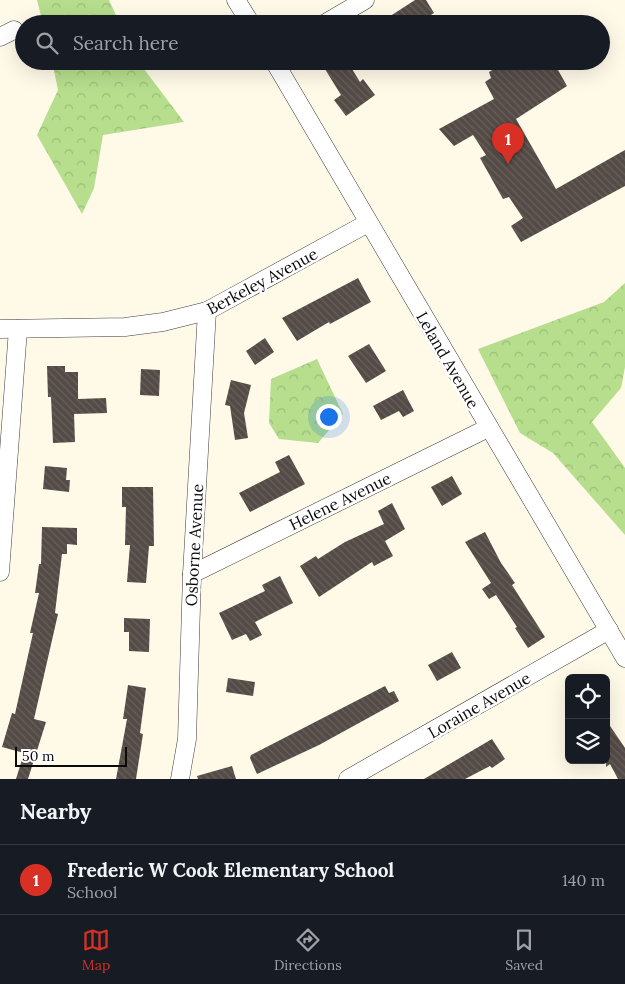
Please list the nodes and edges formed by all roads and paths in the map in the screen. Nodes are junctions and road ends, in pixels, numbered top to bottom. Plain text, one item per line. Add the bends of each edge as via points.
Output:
1 (236, 0) edge
2 (365, 0) edge
3 (245, 15) edge
4 (339, 15) edge
5 (279, 70) edge
6 (368, 223) junction
7 (207, 311) junction
8 (0, 329) edge
9 (18, 329) junction
10 (488, 428) junction
11 (0, 572) edge
12 (192, 574) junction
13 (609, 630) junction
14 (625, 658) edge
15 (180, 779) edge
16 (348, 779) edge

1 - 3 street
2 - 4 street
5 - 6 street, Leland Avenue
6 - 7 street, Berkeley Avenue
6 - 10 street, Leland Avenue
7 - 9 street, Berkeley Avenue via 126,327
7 - 12 street, Osborne Avenue
8 - 9 street, Berkeley Avenue
9 - 11 street
10 - 12 street, Helene Avenue
10 - 13 street, Leland Avenue
12 - 15 street, Osborne Avenue via 187,739
13 - 14 street, Leland Avenue
13 - 16 street, Loraine Avenue

